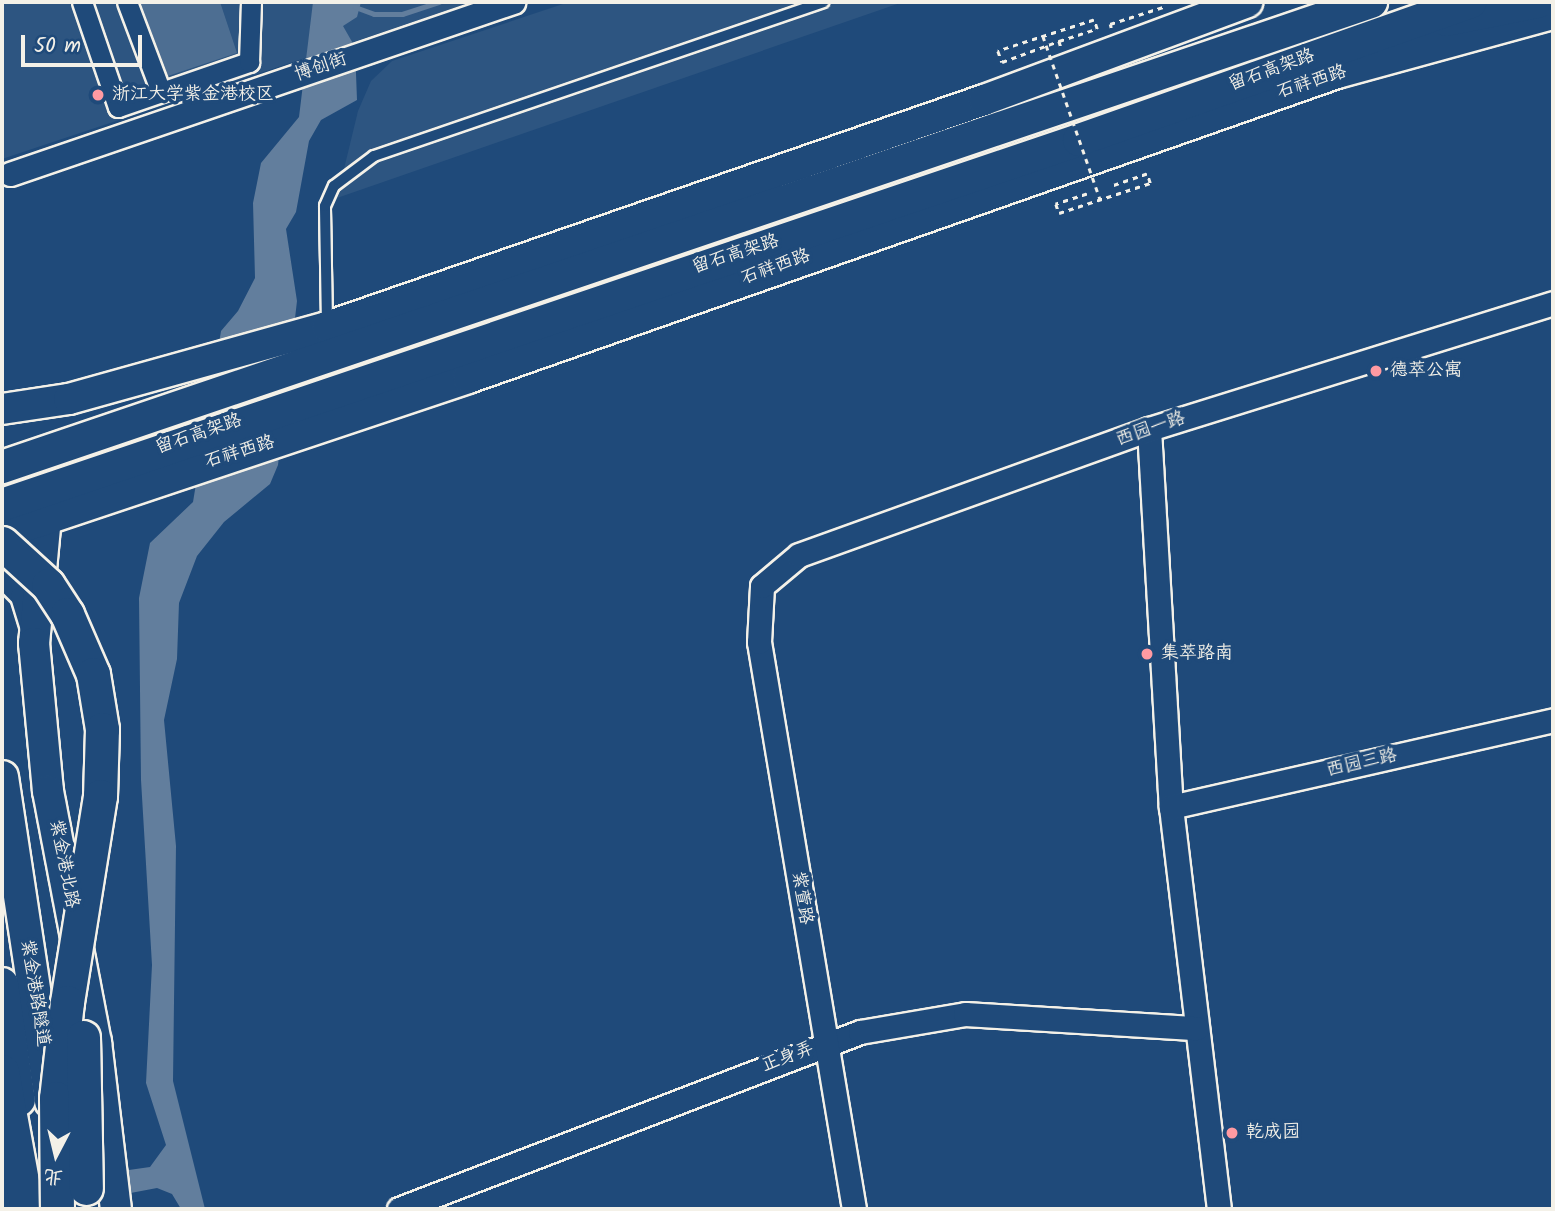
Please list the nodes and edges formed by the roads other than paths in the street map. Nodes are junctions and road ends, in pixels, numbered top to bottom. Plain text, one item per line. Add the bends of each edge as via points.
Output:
1 (82, 2) edge
2 (127, 2) edge
3 (251, 2) edge
4 (513, 2) edge
5 (823, 2) edge
6 (1247, 2) edge
7 (1371, 2) edge
8 (1469, 2) edge
9 (1538, 2) edge
10 (1553, 14) edge
11 (1376, 33) junction
12 (161, 92) junction
13 (138, 100) junction
14 (149, 127) junction
15 (10, 174) dead end
16 (1553, 303) edge
17 (315, 338) junction
18 (2, 409) edge
19 (1149, 429) junction
20 (190, 453) junction
21 (2, 467) edge
22 (2, 505) edge
23 (46, 517) junction
24 (2, 534) edge
25 (2, 543) edge
26 (2, 578) edge
27 (762, 586) joint
28 (34, 643) junction
29 (1553, 720) edge
30 (2, 777) edge
31 (1171, 807) junction
32 (95, 837) junction
33 (2, 984) edge
34 (1198, 1028) junction
35 (823, 1044) junction
36 (2, 1071) edge
37 (2, 1181) edge
38 (6, 1209) edge
39 (27, 1209) edge
40 (38, 1209) edge
41 (57, 1209) edge
42 (68, 1209) edge
43 (88, 1209) edge
44 (116, 1209) edge
45 (400, 1209) edge
46 (854, 1209) edge
47 (1219, 1209) edge

1 - 13 street via 118,107
2 - 12 street
3 - 12 street via 249,62
4 - 14 street, 博创街
5 - 17 lane via 374,156 334,186 325,206
6 - 17 main road
7 - 17 highway, 留石高架路
8 - 11 highway, 留石高架路
9 - 11 highway
10 - 20 main road, 石祥西路 via 1336,73 293,436
11 - 20 highway, 留石高架路 via 1079,140 305,398
12 - 13 street
13 - 14 street
14 - 15 street, 博创街
16 - 19 street, 西园一路
17 - 18 main road via 69,398
17 - 21 highway, 留石高架路 via 177,405
19 - 27 street, 西园一路 via 799,555
19 - 31 street
20 - 22 highway, 留石高架路
20 - 23 main road, 石祥西路
23 - 24 main road, 石祥西路
23 - 28 main road, 紫金港北路
25 - 32 highway, bridge via 48,585 82,643 93,674 102,757
26 - 28 street via 20,596
27 - 35 street, 紫萱路 via 759,642
28 - 44 main road, 紫金港北路 via 48,791 96,1042
29 - 31 street, 西园三路
30 - 42 highway, 紫金港路隧道
31 - 34 street
32 - 41 highway, bridge via 61,1047 56,1098
32 - 43 highway, bridge via 81,1074
33 - 40 highway, 紫金港路隧道
34 - 35 street, 正身弄 via 965,1014 884,1027
34 - 47 street
35 - 45 street, 正身弄
35 - 46 street, 紫萱路
36 - 39 highway
37 - 38 main road

